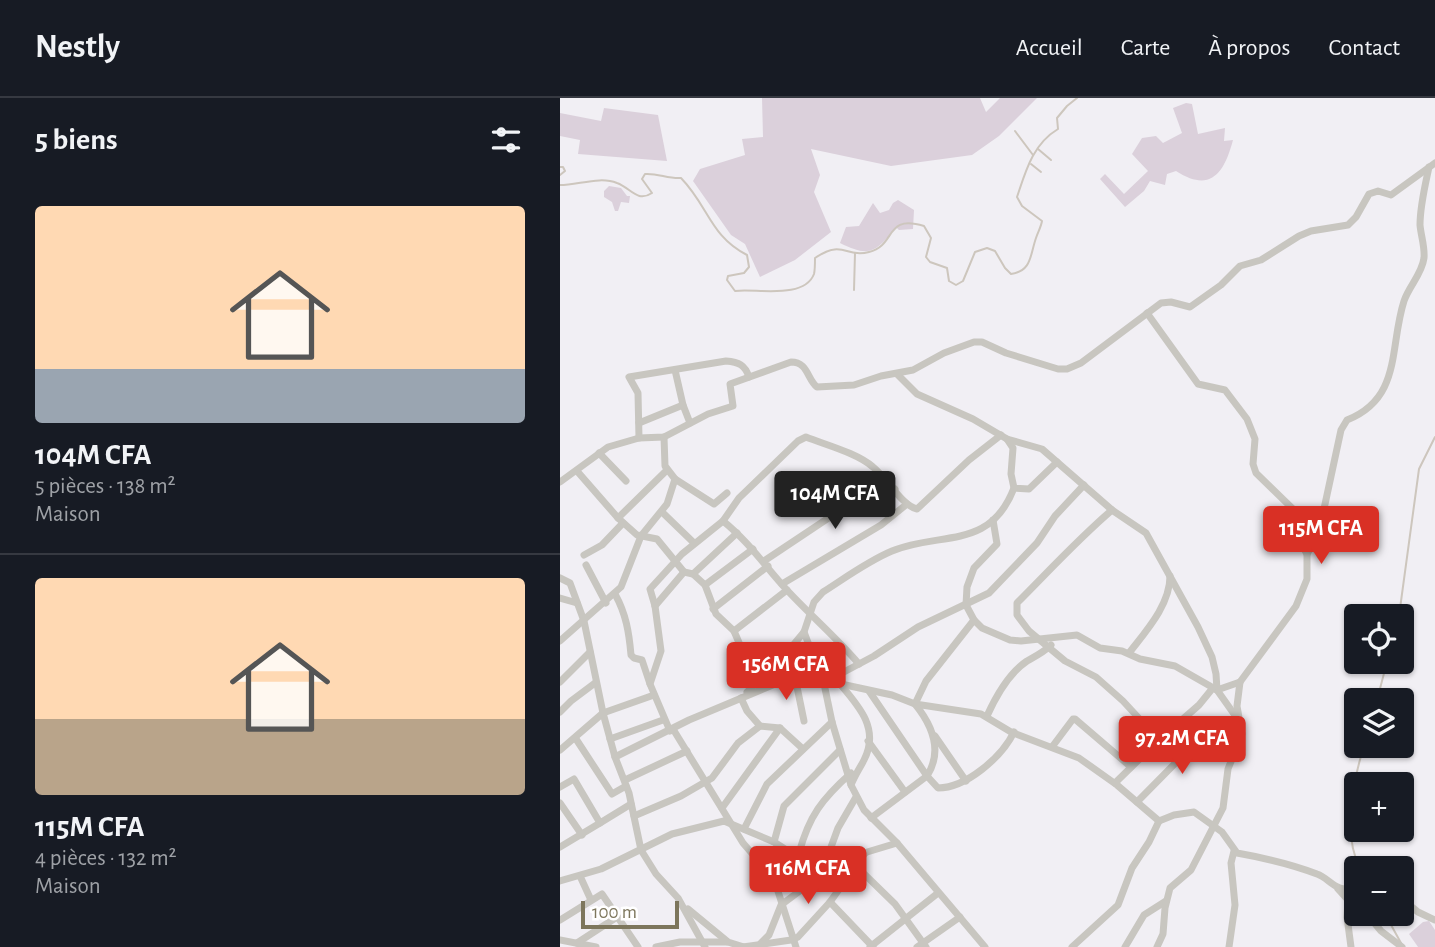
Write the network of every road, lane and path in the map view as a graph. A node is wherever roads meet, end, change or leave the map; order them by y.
1 (1432, 165) edge
2 (1147, 313) junction
3 (675, 370) junction
4 (897, 374) junction
5 (749, 377) junction
6 (683, 405) junction
7 (639, 423) junction
8 (690, 423) junction
9 (664, 437) junction
10 (1004, 437) junction
11 (639, 438) junction
12 (599, 453) junction
13 (1057, 462) junction
14 (667, 470) junction
15 (577, 471) junction
16 (675, 479) junction
17 (626, 481) dead end
18 (560, 482) edge
19 (1084, 485) junction
20 (1014, 488) junction
21 (895, 489) junction
22 (727, 493) dead end
23 (907, 504) junction
24 (1112, 510) junction
25 (662, 512) junction
26 (621, 520) junction
27 (993, 520) junction
28 (723, 521) junction
29 (737, 533) junction
30 (641, 536) junction
31 (694, 543) junction
32 (753, 549) junction
33 (1307, 554) junction
34 (584, 555) dead end
35 (674, 562) junction
36 (766, 564) junction
37 (586, 565) dead end
38 (684, 572) junction
39 (694, 574) junction
40 (1170, 576) junction
41 (560, 578) edge
42 (705, 585) junction
43 (784, 587) junction
44 (615, 594) junction
45 (562, 601) edge
46 (577, 603) junction
47 (606, 603) junction
48 (967, 605) junction
49 (655, 606) junction
50 (713, 609) junction
51 (810, 613) junction
52 (974, 620) junction
53 (584, 621) junction
54 (734, 631) junction
55 (804, 632) junction
56 (1038, 638) junction
57 (1058, 638) junction
58 (560, 641) edge
59 (1050, 647) junction
60 (590, 652) junction
61 (1129, 653) junction
62 (859, 664) junction
63 (795, 677) junction
64 (760, 680) junction
65 (825, 681) junction
66 (560, 682) edge
67 (1240, 682) junction
68 (596, 683) junction
69 (650, 684) junction
70 (840, 684) junction
71 (764, 688) junction
72 (1215, 690) junction
73 (869, 691) junction
74 (654, 695) junction
75 (742, 697) junction
76 (915, 704) junction
77 (560, 712) edge
78 (603, 713) junction
79 (987, 716) junction
80 (663, 720) junction
81 (804, 721) dead end
82 (1240, 722) junction
83 (832, 723) junction
84 (760, 726) junction
85 (780, 728) junction
86 (671, 730) junction
87 (1207, 731) dead end
88 (1014, 732) junction
89 (935, 736) junction
90 (576, 739) junction
91 (610, 739) junction
92 (1159, 740) junction
93 (868, 741) junction
94 (1052, 747) junction
95 (803, 749) junction
96 (560, 750) edge
97 (840, 750) junction
98 (687, 751) junction
99 (615, 757) junction
100 (860, 765) junction
101 (1130, 767) junction
102 (848, 776) junction
103 (927, 776) junction
104 (966, 781) junction
105 (707, 782) junction
106 (626, 783) junction
107 (1115, 783) junction
108 (851, 785) junction
109 (560, 786) edge
110 (905, 792) junction
111 (856, 797) junction
112 (1137, 802) junction
113 (560, 803) edge
114 (631, 804) junction
115 (722, 807) junction
116 (563, 813) edge
117 (634, 816) junction
118 (871, 818) junction
119 (729, 821) junction
120 (1159, 821) junction
121 (600, 823) junction
122 (1214, 824) junction
123 (744, 829) junction
124 (582, 835) junction
125 (774, 842) junction
126 (897, 843) junction
127 (560, 847) edge
128 (641, 850) junction
129 (1234, 851) junction
130 (866, 852) junction
131 (799, 853) junction
132 (830, 858) junction
133 (856, 866) junction
134 (580, 876) junction
135 (850, 876) junction
136 (560, 881) edge
137 (1332, 885) junction
138 (1344, 890) edge
139 (938, 893) junction
140 (1344, 895) edge
141 (678, 898) junction
142 (591, 900) junction
143 (1166, 901) junction
144 (830, 902) junction
145 (781, 905) junction
146 (1414, 909) edge
147 (617, 916) junction
148 (960, 917) junction
149 (905, 918) junction
150 (560, 920) edge
151 (1435, 920) edge
152 (1349, 926) edge
153 (1377, 926) edge
154 (728, 942) junction
155 (577, 943) junction
156 (761, 943) junction
157 (796, 943) edge
158 (560, 944) edge
159 (704, 945) edge
160 (592, 946) edge
161 (922, 946) edge
162 (983, 946) edge
163 (638, 947) edge
164 (656, 947) edge
165 (744, 947) edge
166 (872, 947) edge
167 (1072, 947) edge
168 (1125, 947) edge
169 (1157, 947) edge
170 (1229, 947) edge
171 (1351, 947) edge
172 (1402, 947) edge

1 - 2 street
1 - 33 street
2 - 4 street
2 - 33 street
3 - 5 street
3 - 6 street
3 - 7 street
4 - 5 street
4 - 10 street
5 - 8 street
6 - 7 street
6 - 8 street
7 - 11 street
8 - 9 street
9 - 11 street
9 - 14 street
10 - 13 street
10 - 20 street
10 - 23 street
11 - 12 street
12 - 15 street
12 - 17 street
13 - 19 street
13 - 20 street
14 - 16 street
14 - 26 street
15 - 18 street
15 - 26 street
16 - 22 street
16 - 25 street
19 - 24 street
19 - 48 street
20 - 27 street
21 - 23 street
21 - 28 street
21 - 36 street
23 - 43 street
24 - 40 street
24 - 56 street
25 - 30 street
25 - 31 street
26 - 30 street
26 - 34 street
27 - 48 street
27 - 51 street
28 - 29 street
28 - 31 street
29 - 32 street
29 - 39 street
30 - 35 street
30 - 44 street
31 - 35 street
32 - 36 street
32 - 42 street
33 - 67 street
35 - 38 street
35 - 49 street
36 - 43 street
36 - 50 street
37 - 47 street
38 - 39 street
38 - 49 street
39 - 42 street
40 - 61 street
40 - 72 street
41 - 46 street
42 - 50 street
43 - 51 street
43 - 54 street
44 - 47 street
44 - 69 street
45 - 46 street
46 - 53 street
47 - 53 street
48 - 52 street
48 - 62 street
49 - 69 street
50 - 54 street
51 - 55 street
51 - 62 street
52 - 56 street
52 - 76 street
53 - 58 street
53 - 60 street
54 - 64 street
55 - 64 street
55 - 65 street
56 - 57 street
56 - 59 street
57 - 59 street
57 - 61 street
59 - 79 street
59 - 92 street
60 - 66 street
60 - 68 street
61 - 72 street
62 - 65 street
63 - 65 street
63 - 71 street
63 - 81 street
64 - 71 street
64 - 75 street
65 - 70 street
65 - 83 street
67 - 72 street
67 - 82 street
68 - 77 street
68 - 78 street
69 - 74 street
70 - 73 street
70 - 93 street
71 - 75 street
72 - 82 street
72 - 92 street
73 - 76 street
73 - 103 street
74 - 78 street
74 - 80 street
75 - 84 street
75 - 86 street
76 - 79 street
76 - 89 street
78 - 90 street
78 - 91 street
79 - 88 street
80 - 86 street
80 - 91 street
82 - 122 street
83 - 95 street
83 - 97 street
84 - 85 street
84 - 105 street
85 - 95 street
85 - 115 street
86 - 98 street
86 - 99 street
87 - 112 street
88 - 94 street
88 - 104 street
89 - 103 street
89 - 104 street
90 - 96 street
90 - 106 street
91 - 99 street
92 - 101 street
93 - 100 street
93 - 110 street
94 - 101 street
94 - 107 street
95 - 123 street
97 - 102 street
97 - 125 street
98 - 105 street
98 - 106 street
99 - 106 street
100 - 102 street
100 - 108 street
101 - 107 street
102 - 108 street
102 - 131 street
103 - 104 street
103 - 110 street
105 - 115 street
105 - 117 street
106 - 114 street
107 - 112 street
108 - 111 street
109 - 121 street
110 - 118 street
111 - 118 street
111 - 132 street
112 - 120 street
113 - 116 street
114 - 117 street
114 - 121 street
115 - 119 street
116 - 124 street
117 - 128 street
118 - 126 street
119 - 123 street
119 - 128 street
119 - 145 street
120 - 122 street
120 - 167 street
121 - 124 street
122 - 129 street
122 - 143 street
123 - 125 street
124 - 127 street
125 - 131 street
126 - 130 street
126 - 139 street
128 - 134 street
128 - 141 street
129 - 137 street
129 - 170 street
130 - 132 street
130 - 133 street
131 - 132 street
132 - 135 street
132 - 145 street
133 - 135 street
133 - 149 street
134 - 136 street
134 - 142 street
135 - 144 street
137 - 138 street
137 - 140 street
139 - 148 street
139 - 149 street
141 - 154 street
141 - 159 street
142 - 147 street
142 - 150 street
143 - 168 street
143 - 169 street
144 - 157 street
144 - 166 street
145 - 156 street
145 - 157 street
146 - 151 street
147 - 155 street
147 - 163 street
148 - 161 street
148 - 162 street
149 - 161 street
149 - 166 street
152 - 171 street
153 - 172 street
154 - 159 street
154 - 165 street
155 - 158 street
155 - 160 street
156 - 157 street
156 - 165 street
159 - 164 street

